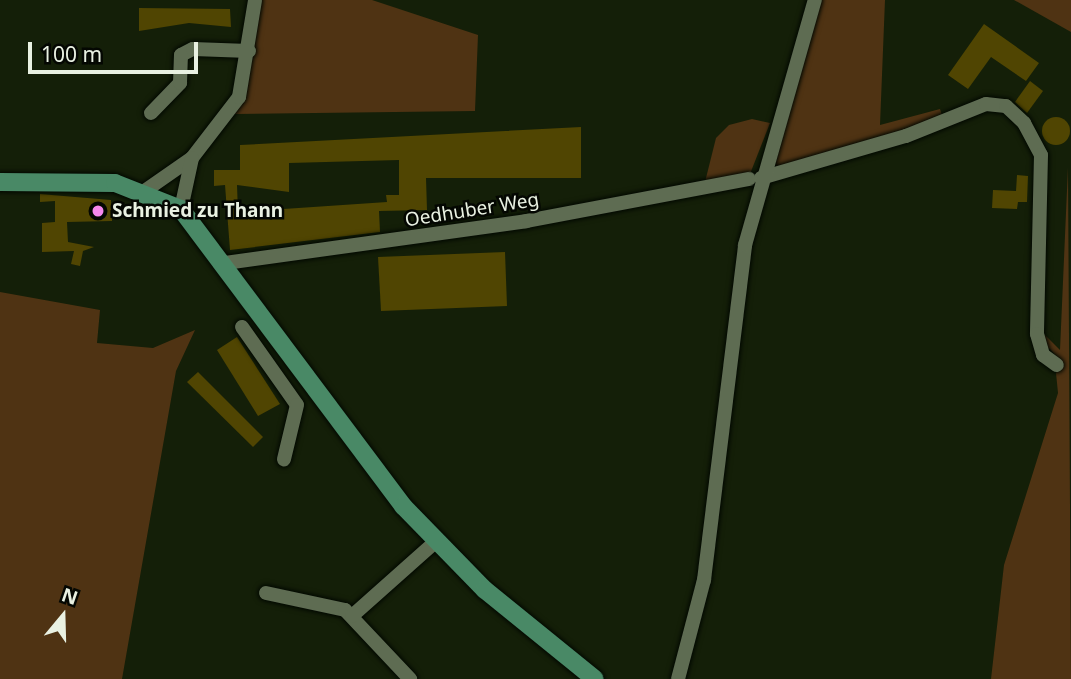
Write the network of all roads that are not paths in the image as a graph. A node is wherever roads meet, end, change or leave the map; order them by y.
1 (255, 0) edge
2 (815, 0) edge
3 (249, 51) junction
4 (151, 113) dead end
5 (192, 159) junction
6 (755, 179) junction
7 (0, 182) edge
8 (146, 190) junction
9 (181, 209) junction
10 (225, 262) junction
11 (242, 327) dead end
12 (286, 349) junction
13 (269, 361) junction
14 (1057, 365) dead end
15 (284, 459) dead end
16 (435, 542) junction
17 (266, 593) dead end
18 (352, 616) junction
19 (688, 658) junction
20 (410, 679) edge
21 (595, 679) edge
22 (678, 679) edge
23 (688, 679) edge

1 - 3 street
2 - 6 street
3 - 4 street
3 - 5 street
5 - 8 street
5 - 9 street
6 - 10 street, Oedhuber Weg
6 - 14 street, Oedhuber Weg
6 - 19 street
7 - 8 main road
8 - 9 main road
9 - 10 main road
10 - 12 main road
11 - 13 street
12 - 13 street
12 - 16 main road
13 - 15 street
16 - 18 street
16 - 21 main road
17 - 18 street
18 - 20 street
19 - 22 street
19 - 23 street

